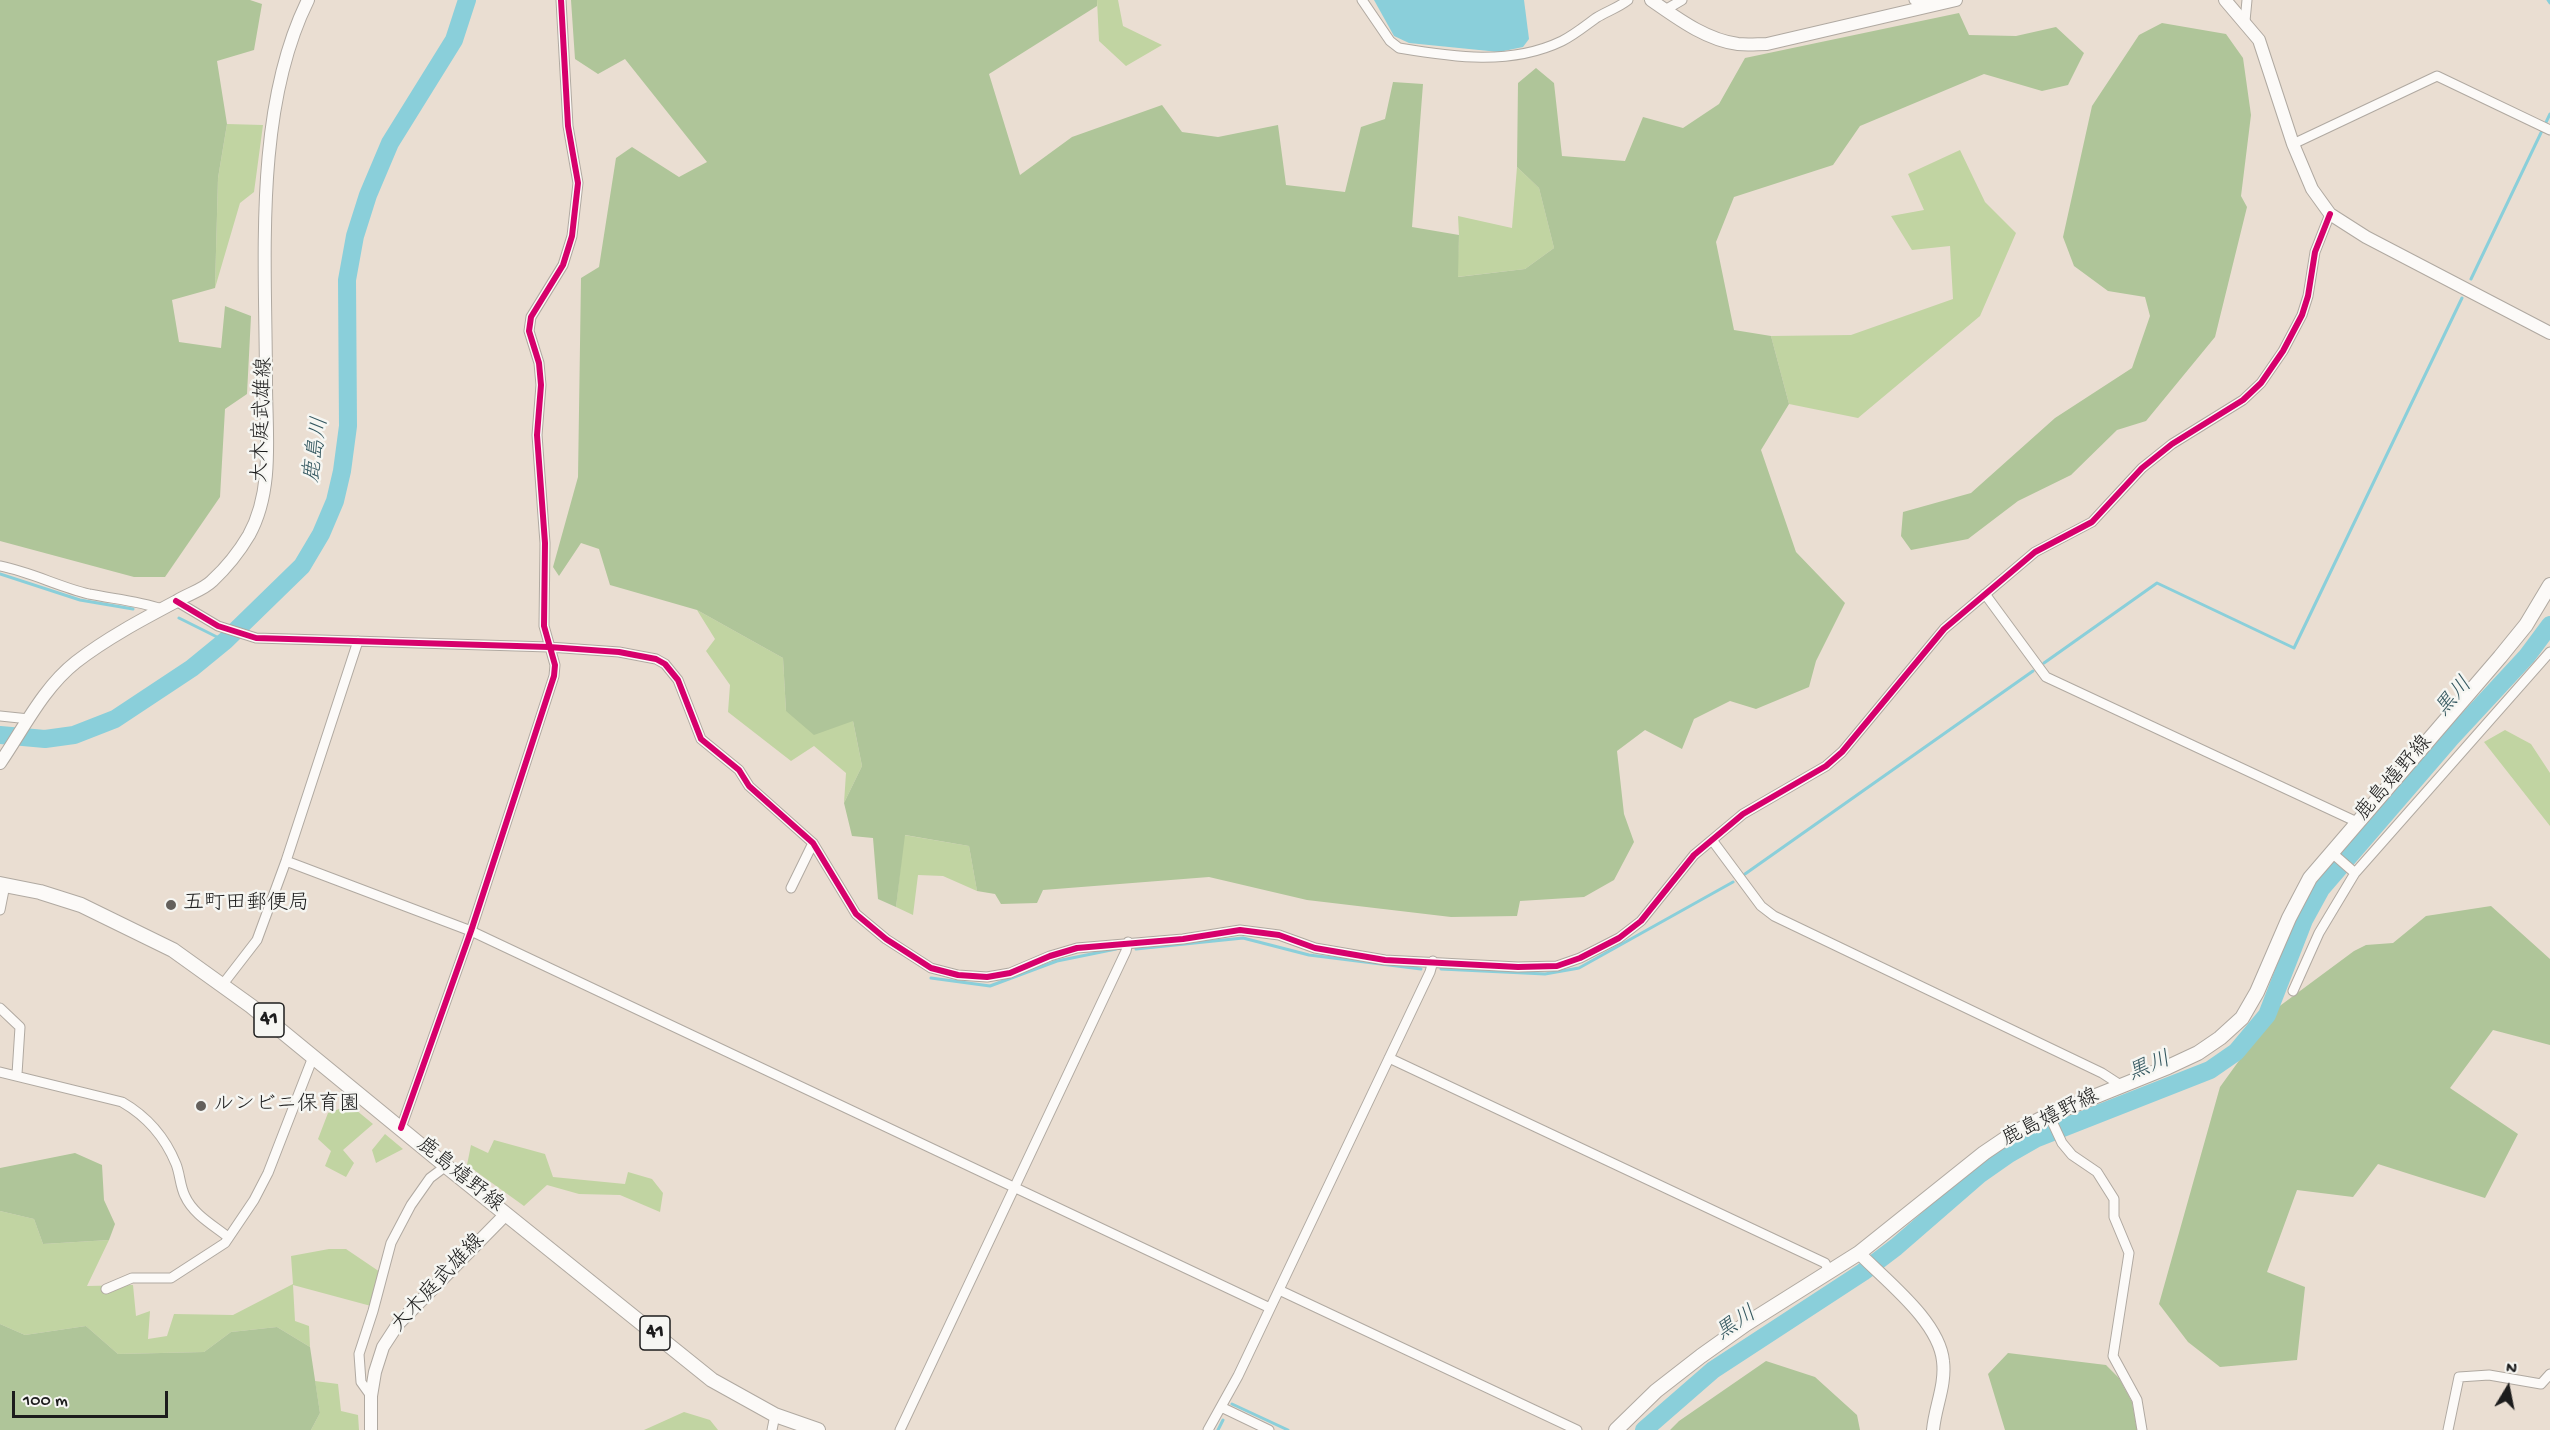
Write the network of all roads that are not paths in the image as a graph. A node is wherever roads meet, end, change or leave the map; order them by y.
1 (308, 0) edge
2 (561, 0) edge
3 (1362, 0) edge
4 (1628, 0) edge
5 (1651, 0) edge
6 (1683, 0) edge
7 (1914, 0) edge
8 (1956, 0) edge
9 (2225, 0) edge
10 (2247, 0) edge
11 (1932, 6) junction
12 (1665, 10) junction
13 (2245, 21) junction
14 (2549, 130) edge
15 (2293, 144) junction
16 (2330, 214) junction
17 (2550, 333) edge
18 (0, 566) edge
19 (2549, 590) edge
20 (1985, 594) junction
21 (176, 601) junction
22 (162, 609) junction
23 (358, 640) junction
24 (549, 647) junction
25 (2550, 652) edge
26 (0, 716) edge
27 (29, 719) junction
28 (3, 758) edge
29 (2357, 822) junction
30 (1712, 840) junction
31 (813, 843) junction
32 (2334, 855) junction
33 (286, 861) junction
34 (2353, 871) junction
35 (2, 884) edge
36 (791, 888) dead end
37 (0, 910) edge
38 (471, 931) junction
39 (1128, 942) junction
40 (1433, 961) junction
41 (223, 984) junction
42 (2293, 991) dead end
43 (0, 1008) edge
44 (313, 1057) junction
45 (1389, 1058) junction
46 (0, 1072) edge
47 (17, 1074) junction
48 (2122, 1086) junction
49 (2049, 1115) junction
50 (401, 1128) junction
51 (446, 1166) junction
52 (1014, 1189) junction
53 (506, 1214) junction
54 (228, 1237) junction
55 (1859, 1253) junction
56 (1829, 1271) junction
57 (106, 1289) dead end
58 (1279, 1290) junction
59 (1270, 1308) junction
60 (2550, 1374) edge
61 (371, 1396) junction
62 (1221, 1407) junction
63 (775, 1415) junction
64 (371, 1430) edge
65 (772, 1430) edge
66 (818, 1430) edge
67 (900, 1430) edge
68 (1208, 1430) edge
69 (1269, 1430) edge
70 (1577, 1430) edge
71 (1616, 1430) edge
72 (1933, 1430) edge
73 (2142, 1430) edge
74 (2448, 1430) edge

1 - 21 main road, 大木庭武雄線
2 - 24 street
3 - 4 street
5 - 12 main road
6 - 12 street
7 - 11 street
8 - 11 main road
9 - 13 main road
10 - 13 street
11 - 12 main road
13 - 15 main road
14 - 15 street
15 - 16 main road
16 - 17 main road
16 - 20 street
18 - 22 street
19 - 29 main road, 鹿島嬉野線
20 - 29 street
20 - 30 street
21 - 22 main road, 大木庭武雄線
21 - 23 street
22 - 27 main road, 大木庭武雄線
23 - 24 street
23 - 33 street
24 - 31 street
24 - 38 street
25 - 34 street
26 - 27 street
27 - 28 main road, 大木庭武雄線
29 - 32 main road, 鹿島嬉野線
30 - 40 street
30 - 48 street
31 - 36 street
31 - 39 street
32 - 34 street
32 - 48 main road, 鹿島嬉野線
33 - 38 street
33 - 41 street
34 - 42 street
35 - 37 street
35 - 41 main road, 鹿島嬉野線 / 41
38 - 50 street
38 - 52 street
39 - 40 street
39 - 52 street
40 - 45 street
41 - 44 main road, 鹿島嬉野線 / 41
43 - 47 street
44 - 50 main road, 鹿島嬉野線 / 41
44 - 54 street
45 - 56 street
45 - 58 street
46 - 47 street
47 - 54 street
48 - 49 main road, 鹿島嬉野線
49 - 55 main road, 鹿島嬉野線
49 - 73 street
50 - 51 main road, 鹿島嬉野線 / 41
51 - 53 main road, 鹿島嬉野線 / 41
51 - 61 street
52 - 59 street
52 - 67 street
53 - 61 main road, 大木庭武雄線
53 - 63 main road, 鹿島嬉野線 / 41
54 - 57 street
55 - 56 main road, 鹿島嬉野線
55 - 72 main road
56 - 71 main road, 鹿島嬉野線
58 - 59 street
58 - 70 street
59 - 62 street
60 - 74 street
61 - 64 main road, 大木庭武雄線
62 - 68 street
62 - 69 street
63 - 65 street
63 - 66 main road, 鹿島嬉野線 / 41

